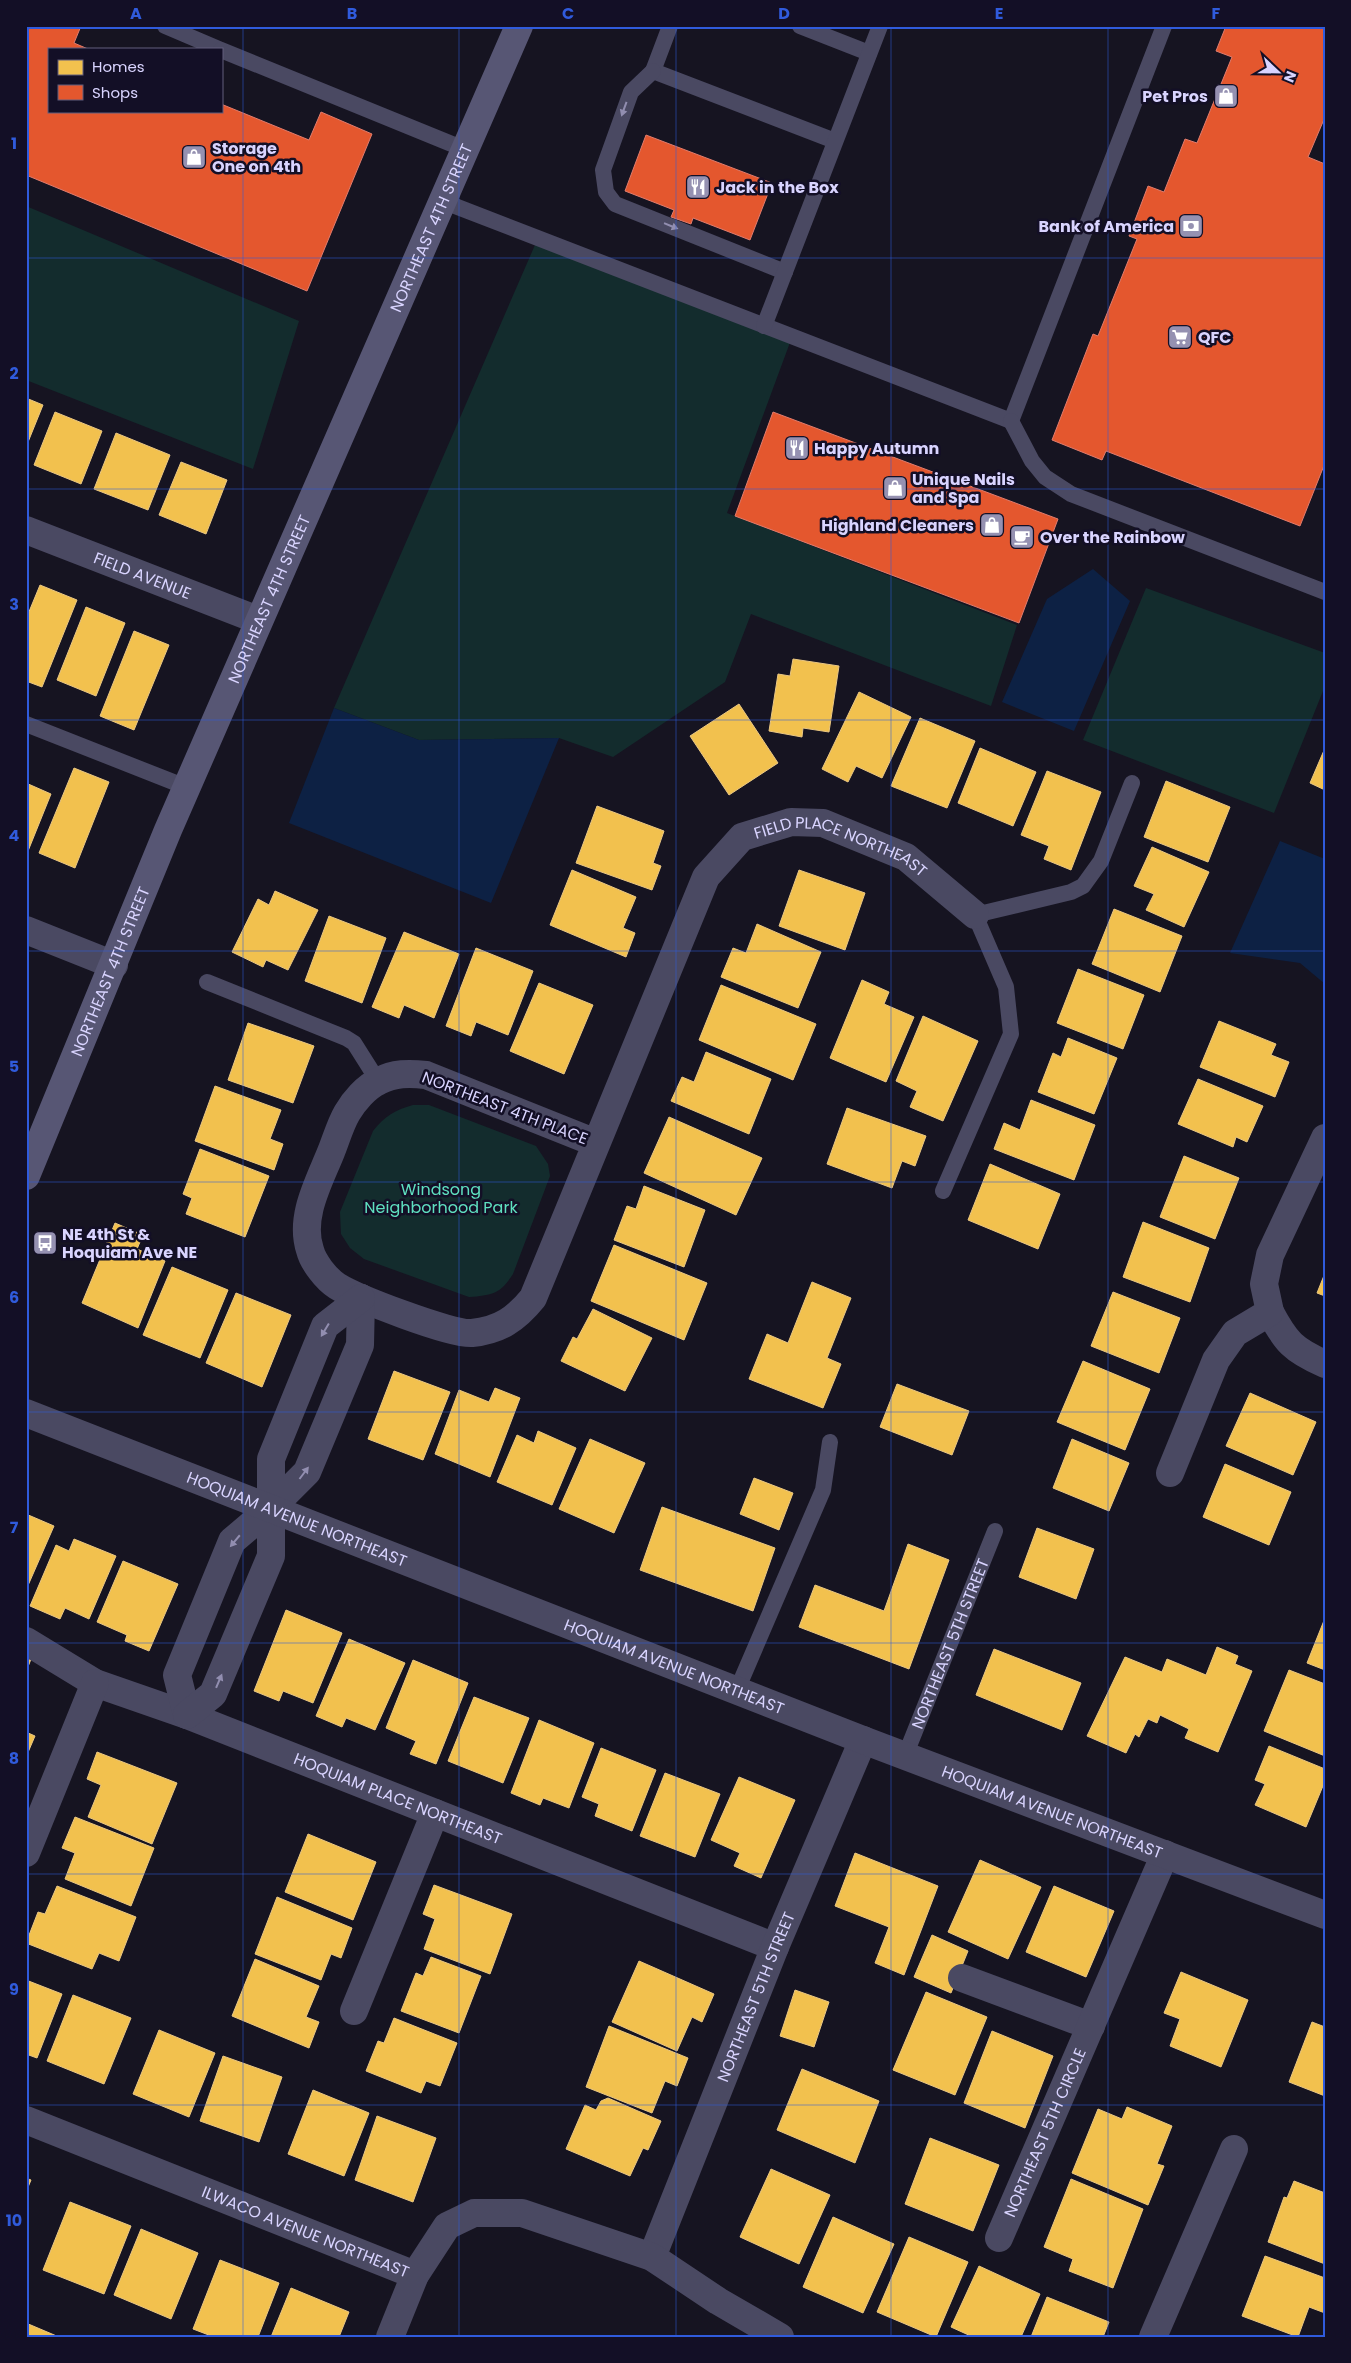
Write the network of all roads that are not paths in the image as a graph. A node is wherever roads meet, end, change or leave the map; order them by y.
1 (165, 26) edge
2 (519, 26) edge
3 (670, 26) edge
4 (800, 26) edge
5 (880, 26) edge
6 (1164, 26) edge
7 (218, 48) edge
8 (222, 50) edge
9 (869, 53) junction
10 (653, 71) junction
11 (835, 141) junction
12 (464, 149) junction
13 (442, 201) junction
14 (785, 272) junction
15 (764, 326) junction
16 (1011, 421) junction
17 (26, 530) edge
18 (1325, 592) edge
19 (258, 620) junction
20 (26, 724) edge
21 (1132, 784) dead end
22 (186, 787) junction
23 (706, 877) joint
24 (975, 915) junction
25 (26, 930) edge
26 (114, 965) junction
27 (207, 982) dead end
28 (378, 1081) junction
29 (1325, 1138) edge
30 (596, 1143) junction
31 (26, 1176) edge
32 (944, 1192) dead end
33 (361, 1298) junction
34 (1270, 1312) junction
35 (1325, 1364) edge
36 (26, 1414) edge
37 (830, 1442) dead end
38 (1170, 1473) dead end
39 (271, 1508) junction
40 (994, 1531) dead end
41 (26, 1641) edge
42 (95, 1683) junction
43 (737, 1690) junction
44 (187, 1716) junction
45 (863, 1740) junction
46 (905, 1756) junction
47 (434, 1813) junction
48 (26, 1852) edge
49 (1165, 1854) junction
50 (1325, 1915) edge
51 (774, 1947) junction
52 (962, 1978) dead end
53 (354, 2011) dead end
54 (1091, 2026) junction
55 (26, 2120) edge
56 (1234, 2149) dead end
57 (999, 2238) dead end
58 (652, 2257) junction
59 (415, 2274) junction
60 (390, 2337) edge
61 (780, 2337) edge
62 (1154, 2337) edge

1 - 7 lane
2 - 12 main road, NORTHEAST 4TH STREET
3 - 10 lane
4 - 9 lane
5 - 9 lane
6 - 16 lane
8 - 12 lane
9 - 11 lane
10 - 11 lane
10 -> 14 lane
11 - 14 lane
12 - 13 main road, NORTHEAST 4TH STREET
13 - 15 lane
13 - 19 main road, NORTHEAST 4TH STREET
14 - 15 lane
15 - 16 lane
16 - 18 lane
17 - 19 street, FIELD AVENUE
19 - 22 main road, NORTHEAST 4TH STREET
20 - 22 lane
21 - 24 lane
22 - 26 main road, NORTHEAST 4TH STREET
23 - 24 street, FIELD PLACE NORTHEAST
23 - 30 street, NORTHEAST 4TH PLACE
24 - 32 lane
25 - 26 street
26 - 31 main road, NORTHEAST 4TH STREET
27 - 28 lane
28 - 30 street, NORTHEAST 4TH PLACE
28 - 33 street, NORTHEAST 4TH PLACE
29 - 34 street
30 - 33 street, NORTHEAST 4TH PLACE
39 -> 33 street
33 -> 39 street
34 - 35 street
34 - 38 street
36 - 39 street, HOQUIAM AVENUE NORTHEAST
37 - 43 lane
39 - 43 street, HOQUIAM AVENUE NORTHEAST
44 -> 39 street
39 -> 44 street
40 - 46 lane, NORTHEAST 5TH STREET
41 - 42 street, HOQUIAM PLACE NORTHEAST
42 - 44 street, HOQUIAM PLACE NORTHEAST
42 - 48 street
43 - 45 street, HOQUIAM AVENUE NORTHEAST
44 - 47 street, HOQUIAM PLACE NORTHEAST
45 - 46 street, HOQUIAM AVENUE NORTHEAST
45 - 51 street, NORTHEAST 5TH STREET
46 - 49 street, HOQUIAM AVENUE NORTHEAST
47 - 51 street, HOQUIAM PLACE NORTHEAST
47 - 53 street
49 - 50 street, HOQUIAM AVENUE NORTHEAST
49 - 54 street, NORTHEAST 5TH CIRCLE
51 - 58 street, NORTHEAST 5TH STREET
52 - 54 street, NORTHEAST 5TH CIRCLE
54 - 57 street, NORTHEAST 5TH CIRCLE
55 - 59 street, ILWACO AVENUE NORTHEAST
56 - 62 street
58 - 59 street, ILWACO AVENUE NORTHEAST
58 - 61 street, ILWACO AVENUE NORTHEAST
59 - 60 street

